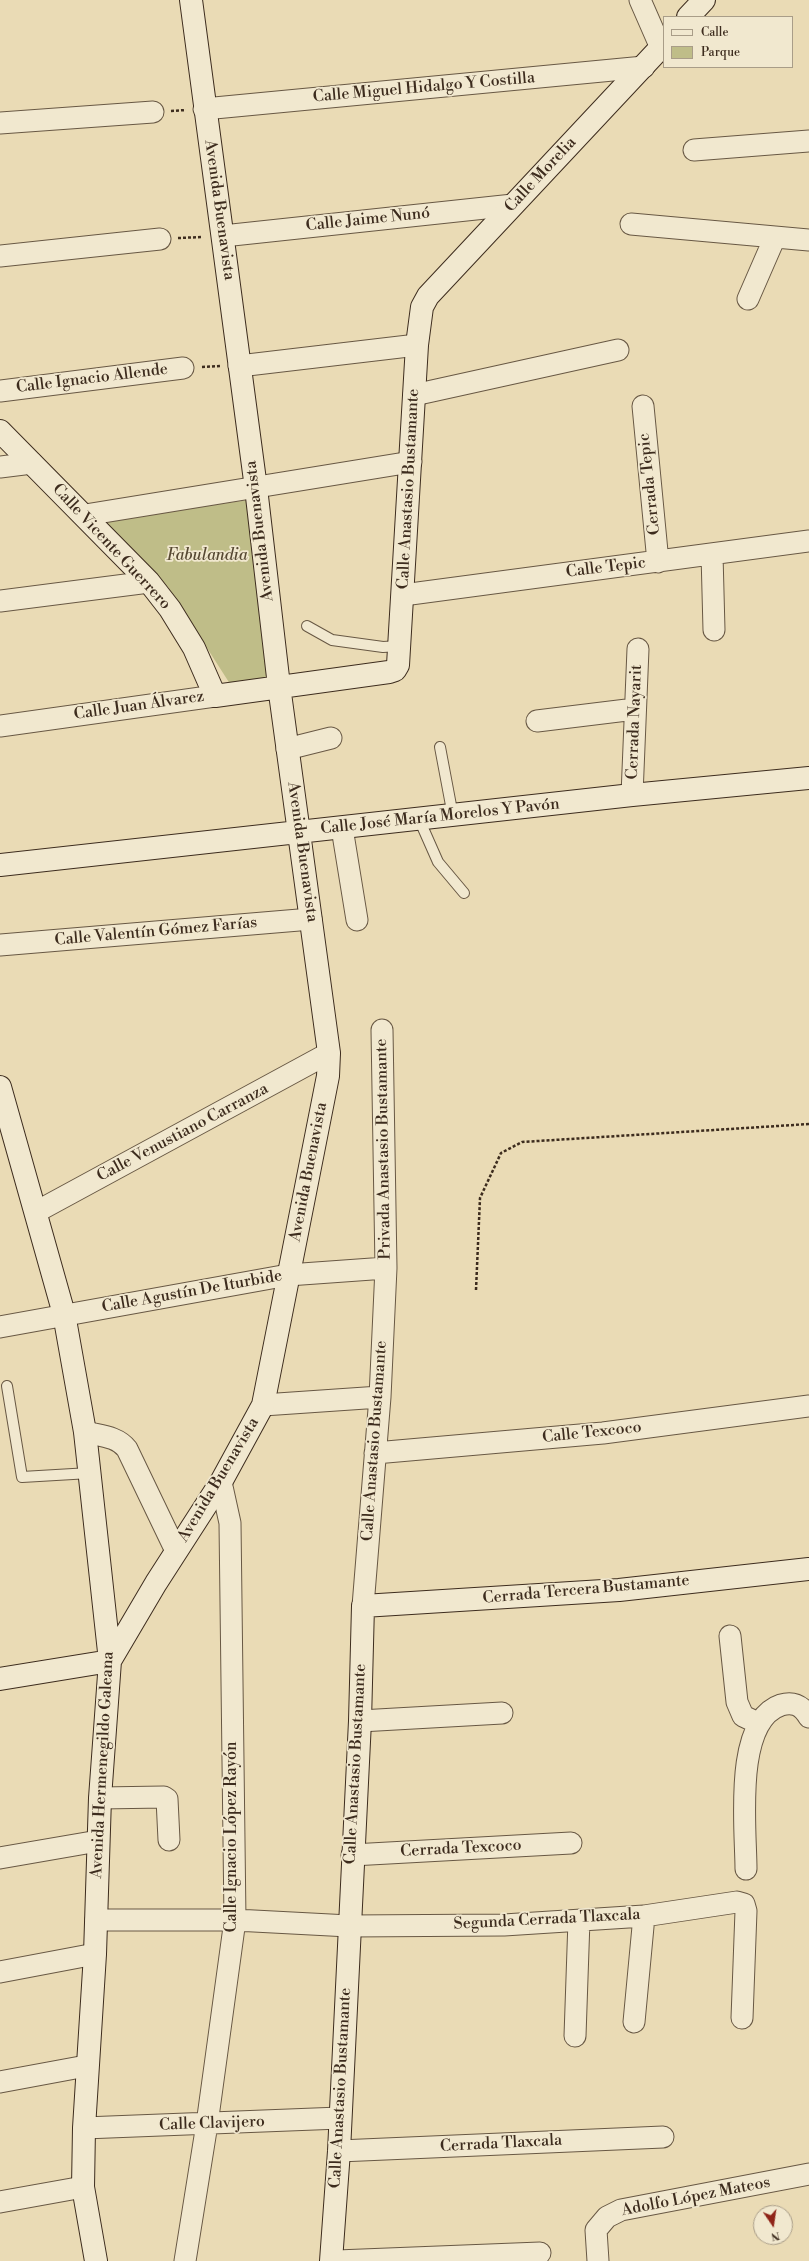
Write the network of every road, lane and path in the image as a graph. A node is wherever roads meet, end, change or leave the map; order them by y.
1 (191, 0) edge
2 (640, 0) edge
3 (704, 0) edge
4 (689, 16) edge
5 (662, 46) edge
6 (644, 67) junction
7 (204, 109) junction
8 (153, 112) joint
9 (0, 123) edge
10 (809, 141) edge
11 (694, 150) dead end
12 (512, 205) junction
13 (631, 224) dead end
14 (223, 236) junction
15 (775, 237) junction
16 (160, 239) joint
17 (809, 240) edge
18 (0, 256) edge
19 (748, 298) dead end
20 (422, 307) joint
21 (417, 345) junction
22 (618, 350) dead end
23 (239, 366) junction
24 (183, 368) joint
25 (0, 391) edge
26 (414, 395) junction
27 (643, 406) dead end
28 (0, 431) edge
29 (411, 462) junction
30 (32, 463) junction
31 (0, 467) edge
32 (256, 488) junction
33 (84, 515) junction
34 (809, 541) edge
35 (712, 554) junction
36 (658, 562) junction
37 (149, 582) junction
38 (402, 595) junction
39 (0, 601) edge
40 (307, 626) dead end
41 (714, 630) dead end
42 (399, 646) junction
43 (638, 649) dead end
44 (279, 686) junction
45 (215, 696) junction
46 (635, 709) junction
47 (537, 720) dead end
48 (0, 726) edge
49 (331, 738) dead end
50 (440, 747) dead end
51 (287, 749) junction
52 (809, 778) edge
53 (632, 795) junction
54 (453, 816) junction
55 (419, 819) junction
56 (342, 828) junction
57 (299, 833) junction
58 (0, 865) edge
59 (464, 893) dead end
60 (311, 919) junction
61 (357, 920) dead end
62 (0, 945) edge
63 (382, 1030) dead end
64 (329, 1054) junction
65 (0, 1087) edge
66 (809, 1124) edge
67 (36, 1212) junction
68 (386, 1268) junction
69 (288, 1275) junction
70 (476, 1290) dead end
71 (64, 1314) junction
72 (0, 1328) edge
73 (7, 1386) dead end
74 (380, 1397) junction
75 (263, 1405) junction
76 (809, 1406) edge
77 (85, 1432) junction
78 (375, 1453) junction
79 (90, 1473) junction
80 (221, 1482) junction
81 (176, 1551) junction
82 (809, 1570) edge
83 (363, 1606) junction
84 (730, 1636) dead end
85 (110, 1661) junction
86 (0, 1679) edge
87 (502, 1713) dead end
88 (809, 1716) edge
89 (360, 1722) junction
90 (758, 1723) junction
91 (100, 1798) junction
92 (169, 1840) dead end
93 (98, 1841) junction
94 (571, 1843) dead end
95 (352, 1855) junction
96 (0, 1858) edge
97 (746, 1869) dead end
98 (644, 1916) junction
99 (96, 1920) junction
100 (235, 1920) junction
101 (579, 1920) junction
102 (349, 1926) junction
103 (94, 1954) junction
104 (0, 1972) edge
105 (742, 2018) dead end
106 (634, 2022) dead end
107 (575, 2036) dead end
108 (86, 2066) junction
109 (0, 2082) edge
110 (340, 2118) junction
111 (207, 2124) junction
112 (84, 2128) junction
113 (663, 2137) dead end
114 (339, 2151) junction
115 (809, 2174) edge
116 (84, 2187) junction
117 (0, 2202) edge
118 (540, 2253) dead end
119 (96, 2261) edge
120 (185, 2261) edge
121 (331, 2261) edge
122 (337, 2261) edge
123 (598, 2261) edge

1 - 7 main road, Avenida Buenavista
2 - 5 street
3 - 4 main road
5 - 6 main road, Calle Morelia
6 - 7 street, Calle Miguel Hidalgo Y Costilla
6 - 12 main road, Calle Morelia
7 - 8 path
7 - 14 main road, Avenida Buenavista
8 - 9 street
10 - 11 street
12 - 14 street, Calle Jaime Nunó
12 - 20 main road, Calle Morelia
13 - 15 street
14 - 16 path
14 - 23 main road, Avenida Buenavista
15 - 17 street
15 - 19 street
16 - 18 street
20 - 21 main road, Calle Anastasio Bustamante
21 - 23 street
21 - 26 main road, Calle Anastasio Bustamante
22 - 26 street
23 - 24 path
23 - 32 main road, Avenida Buenavista
24 - 25 street, Calle Ignacio Allende
26 - 29 main road, Calle Anastasio Bustamante
27 - 36 street, Cerrada Tepic
28 - 30 main road, Calle Vicente Guerrero
29 - 32 street
29 - 38 main road, Calle Anastasio Bustamante
30 - 31 street
30 - 33 main road, Calle Vicente Guerrero
32 - 33 street
32 - 44 main road, Avenida Buenavista
33 - 37 main road, Calle Vicente Guerrero
34 - 35 street, Calle Tepic
35 - 36 street, Calle Tepic
35 - 41 street
36 - 38 street, Calle Tepic
37 - 39 street
37 - 45 main road, Calle Vicente Guerrero
38 - 42 main road, Calle Anastasio Bustamante
40 - 42 lane
42 - 44 main road, Calle Anastasio Bustamante
43 - 46 street, Cerrada Nayarit
44 - 45 main road, Calle Juan Álvarez
44 - 51 main road, Avenida Buenavista
45 - 48 street, Calle Juan Álvarez
46 - 47 street
46 - 53 street, Cerrada Nayarit
49 - 51 street
50 - 54 lane
51 - 57 main road, Avenida Buenavista
52 - 53 main road, Calle José María Morelos Y Pavón
53 - 54 main road, Calle José María Morelos Y Pavón
54 - 55 main road, Calle José María Morelos Y Pavón
55 - 56 main road, Calle José María Morelos Y Pavón
55 - 59 lane
56 - 57 main road, Calle José María Morelos Y Pavón
56 - 61 street
57 - 58 main road, Calle José María Morelos Y Pavón
57 - 60 main road, Avenida Buenavista
60 - 62 street, Calle Valentín Gómez Farías
60 - 64 main road, Avenida Buenavista
63 - 68 street, Privada Anastasio Bustamante
64 - 67 street, Calle Venustiano Carranza
64 - 69 main road, Avenida Buenavista
65 - 67 main road, Avenida Hermenegildo Galeana
66 - 70 path
67 - 71 main road, Avenida Hermenegildo Galeana
68 - 69 street, Calle Agustín De Iturbide
68 - 74 street, Calle Anastasio Bustamante
69 - 71 street, Calle Agustín De Iturbide
69 - 75 main road, Avenida Buenavista
71 - 72 street, Calle Agustín De Iturbide
71 - 77 main road, Avenida Hermenegildo Galeana
73 - 79 lane
74 - 75 street
74 - 78 street, Calle Anastasio Bustamante
75 - 80 main road, Avenida Buenavista
76 - 78 street, Calle Texcoco
77 - 79 main road, Avenida Hermenegildo Galeana
77 - 81 street
78 - 83 street, Calle Anastasio Bustamante
79 - 85 main road, Avenida Hermenegildo Galeana
80 - 81 main road, Avenida Buenavista
80 - 100 street, Calle Ignacio López Rayón
81 - 85 main road, Avenida Buenavista
82 - 83 main road, Cerrada Tercera Bustamante
83 - 89 main road, Calle Anastasio Bustamante
84 - 90 street
85 - 86 main road
85 - 91 main road, Avenida Hermenegildo Galeana
87 - 89 street
88 - 90 street
89 - 95 main road, Calle Anastasio Bustamante
90 - 97 street
91 - 92 street
91 - 93 main road, Avenida Hermenegildo Galeana
93 - 96 street
93 - 99 main road, Avenida Hermenegildo Galeana
94 - 95 street, Cerrada Texcoco
95 - 102 main road, Calle Anastasio Bustamante
98 - 101 street, Segunda Cerrada Tlaxcala
98 - 105 street, Segunda Cerrada Tlaxcala
98 - 106 street
99 - 100 street, Segunda Cerrada Tlaxcala
99 - 103 main road, Avenida Hermenegildo Galeana
100 - 102 street, Segunda Cerrada Tlaxcala
100 - 111 street, Calle Ignacio López Rayón
101 - 102 street, Segunda Cerrada Tlaxcala
101 - 107 street
102 - 110 main road, Calle Anastasio Bustamante
103 - 104 street
103 - 108 main road, Avenida Hermenegildo Galeana
108 - 109 street
108 - 112 main road, Avenida Hermenegildo Galeana
110 - 111 street, Calle Clavijero
110 - 114 main road, Calle Anastasio Bustamante
111 - 112 street, Calle Clavijero
111 - 120 street, Calle Ignacio López Rayón
112 - 116 main road, Avenida Hermenegildo Galeana
113 - 114 street, Cerrada Tlaxcala
114 - 121 main road, Calle Anastasio Bustamante
115 - 123 street, Adolfo López Mateos
116 - 117 street
116 - 119 main road, Avenida Hermenegildo Galeana
118 - 122 street

